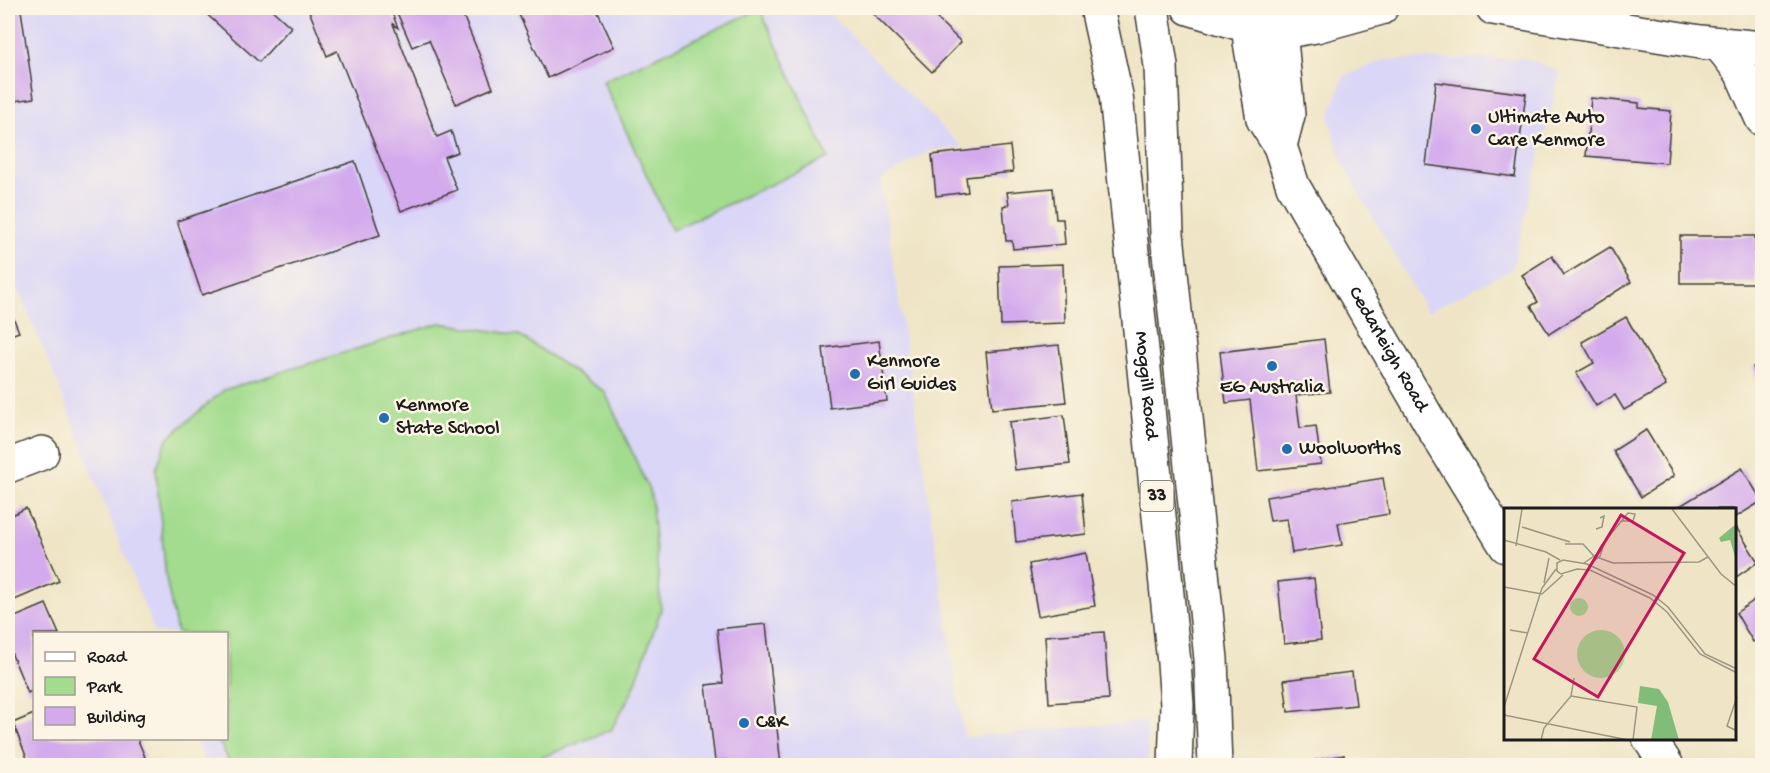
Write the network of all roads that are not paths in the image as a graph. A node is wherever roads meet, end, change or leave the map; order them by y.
1 (1097, 8) edge
2 (1152, 8) edge
3 (1189, 8) edge
4 (1381, 8) edge
5 (1493, 8) edge
6 (1248, 17) edge
7 (1280, 20) edge
8 (1719, 44) junction
9 (1762, 48) edge
10 (1762, 119) edge
11 (1280, 146) junction
12 (42, 453) dead end
13 (8, 466) edge
14 (1504, 543) edge
15 (1650, 740) edge
16 (1175, 765) edge
17 (1215, 765) edge
18 (1667, 765) edge

1 - 16 main road, Moggill Road / 33
2 - 17 main road, Moggill Road / 33
3 - 6 main road
4 - 7 main road
5 - 8 main road
6 - 7 main road
6 - 11 main road, Cedarleigh Road
7 - 11 main road
8 - 9 main road
8 - 10 main road
11 - 14 main road, Cedarleigh Road
12 - 13 main road
15 - 18 main road

